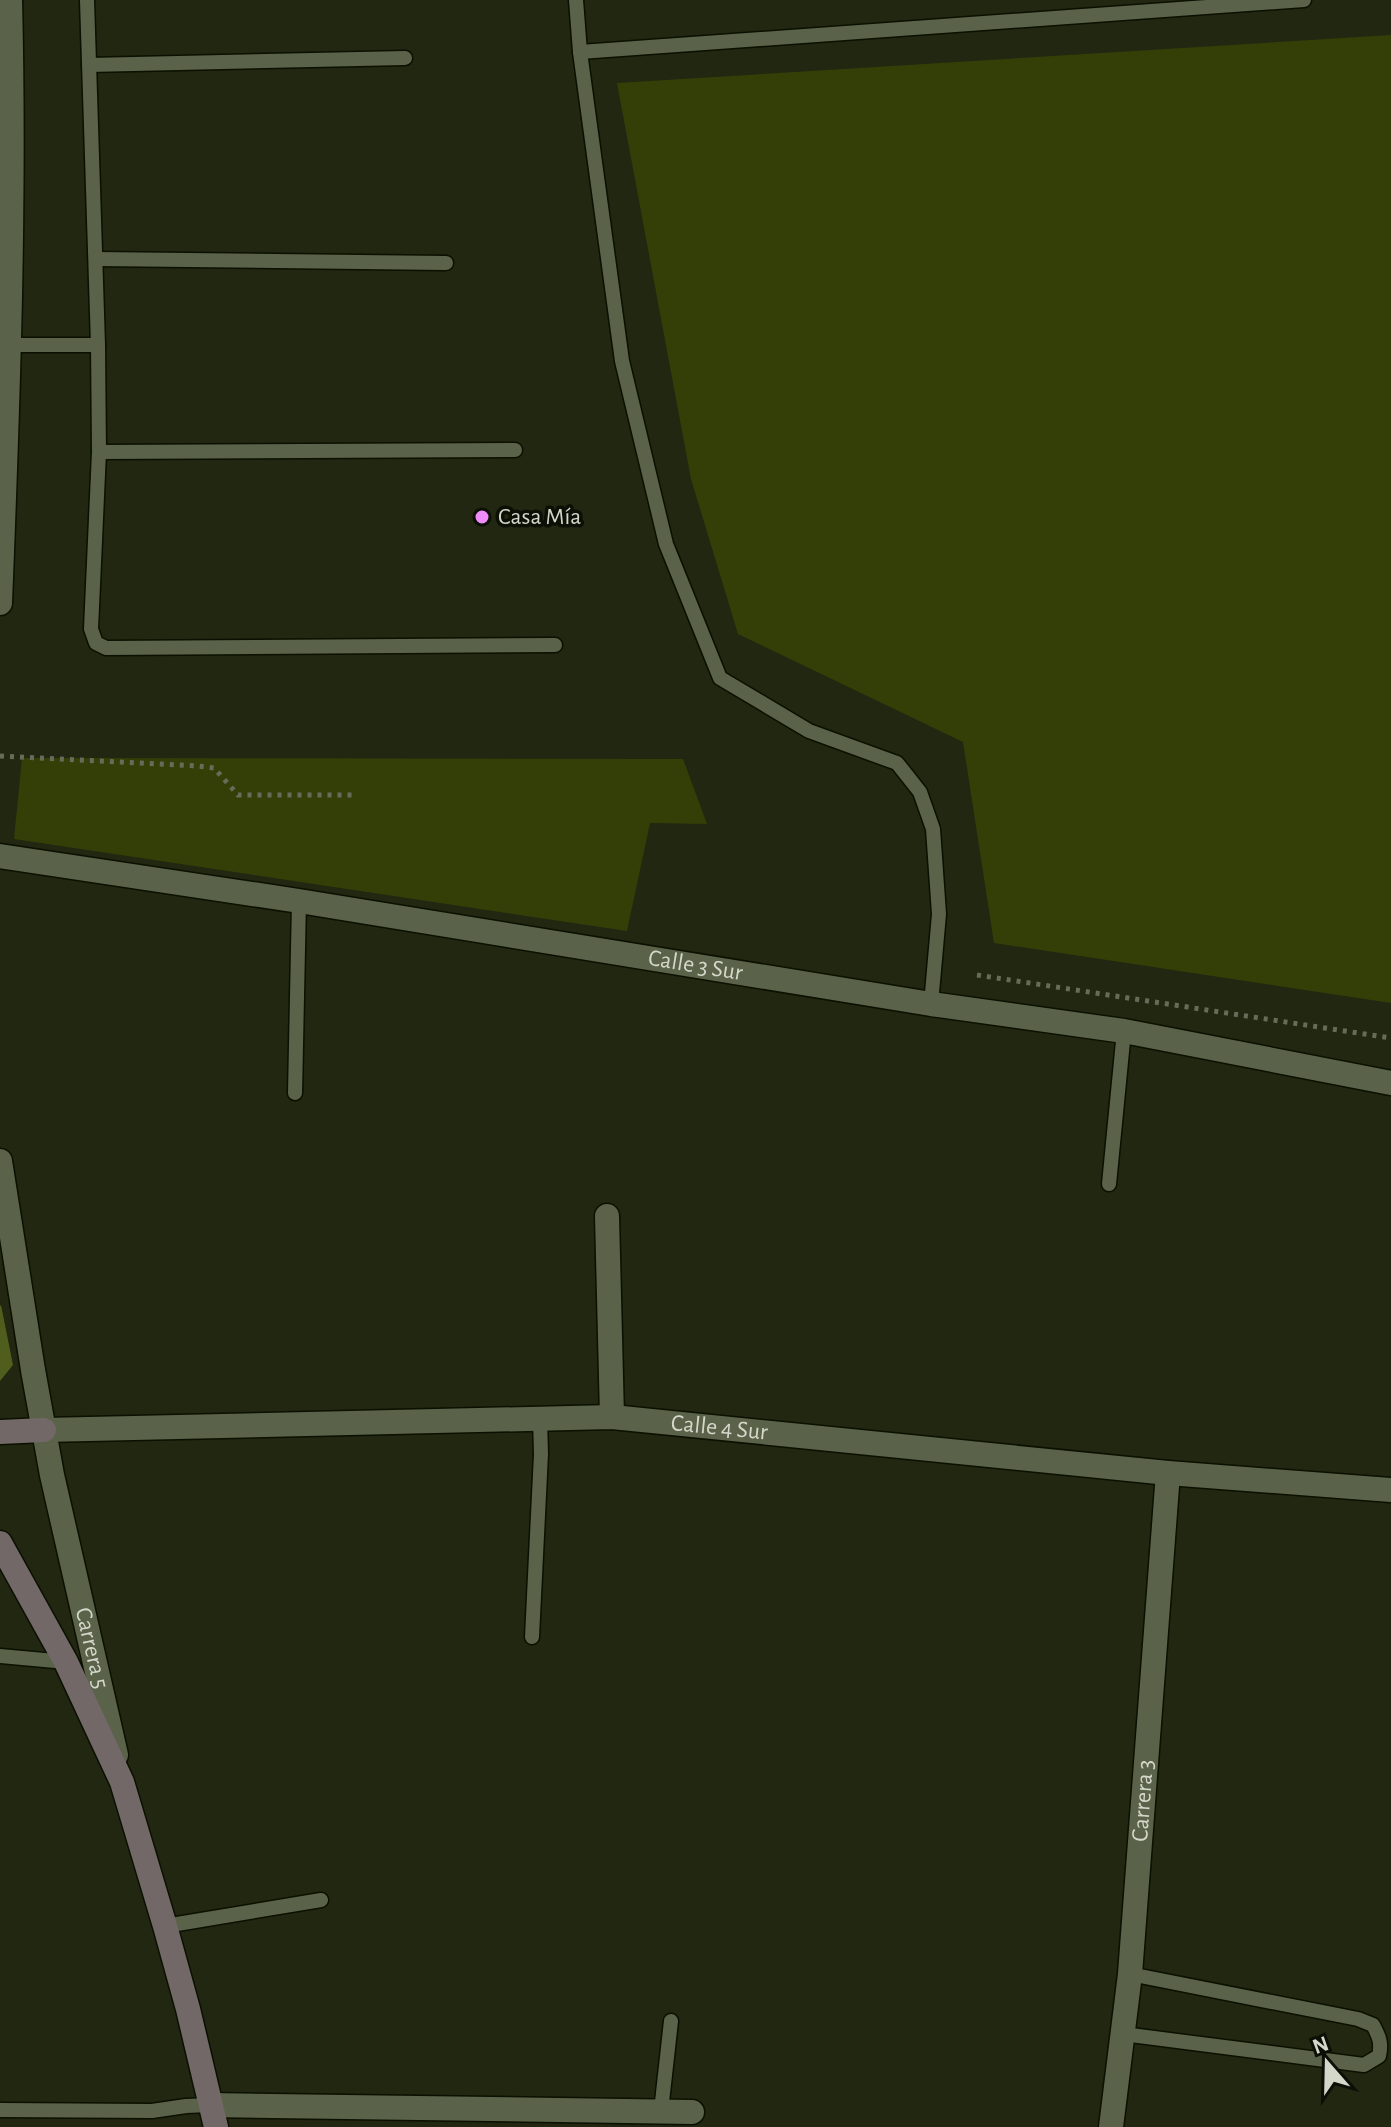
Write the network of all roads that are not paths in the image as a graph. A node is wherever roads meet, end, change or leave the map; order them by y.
1 (10, 0) edge
2 (87, 0) edge
3 (576, 0) edge
4 (1304, 0) edge
5 (580, 52) junction
6 (405, 58) dead end
7 (89, 65) junction
8 (6, 76) edge
9 (6, 198) edge
10 (96, 259) junction
11 (446, 263) dead end
12 (5, 266) edge
13 (9, 345) junction
14 (98, 345) junction
15 (4, 385) edge
16 (515, 450) dead end
17 (99, 452) junction
18 (0, 603) edge
19 (555, 645) dead end
20 (0, 856) edge
21 (299, 901) junction
22 (931, 1004) junction
23 (1124, 1031) junction
24 (1391, 1083) edge
25 (295, 1093) dead end
26 (0, 1161) edge
27 (1109, 1184) dead end
28 (607, 1216) dead end
29 (612, 1417) junction
30 (540, 1418) junction
31 (44, 1430) junction
32 (0, 1432) edge
33 (1168, 1473) junction
34 (1391, 1490) edge
35 (0, 1543) edge
36 (532, 1637) dead end
37 (0, 1656) edge
38 (66, 1662) junction
39 (122, 1782) junction
40 (321, 1900) dead end
41 (165, 1926) junction
42 (1130, 1974) junction
43 (671, 2021) dead end
44 (1123, 2034) junction
45 (0, 2110) edge
46 (661, 2111) junction
47 (692, 2112) dead end
48 (213, 2116) edge
49 (1111, 2127) edge

1 - 8 street
2 - 7 lane
3 - 5 lane
4 - 5 lane
5 - 22 lane
6 - 7 lane
7 - 10 lane
8 - 9 street
9 - 12 street
10 - 11 lane
10 - 14 lane
12 - 13 street
13 - 14 lane
13 - 15 street
14 - 17 lane
15 - 18 street
16 - 17 lane
17 - 19 lane
20 - 21 street, Calle 3 Sur
21 - 22 street, Calle 3 Sur
21 - 25 lane
22 - 23 street, Calle 3 Sur
23 - 24 street, Calle 3 Sur
23 - 27 lane
26 - 31 street, Carrera 5
28 - 29 street
29 - 30 street, Calle 4 Sur
29 - 33 street, Calle 4 Sur
30 - 31 street, Calle 4 Sur
30 - 36 lane
31 - 32 main road
31 - 39 street, Carrera 5
33 - 34 street, Calle 4 Sur
33 - 42 street, Carrera 3
35 - 38 main road
37 - 38 lane
38 - 39 main road
39 - 41 main road, Carrera 5
40 - 41 lane
41 - 48 main road, Carrera 5
42 - 44 street, Carrera 3
42 - 44 lane
43 - 46 lane
44 - 49 street, Carrera 3
45 - 48 lane
46 - 47 street
46 - 48 street

